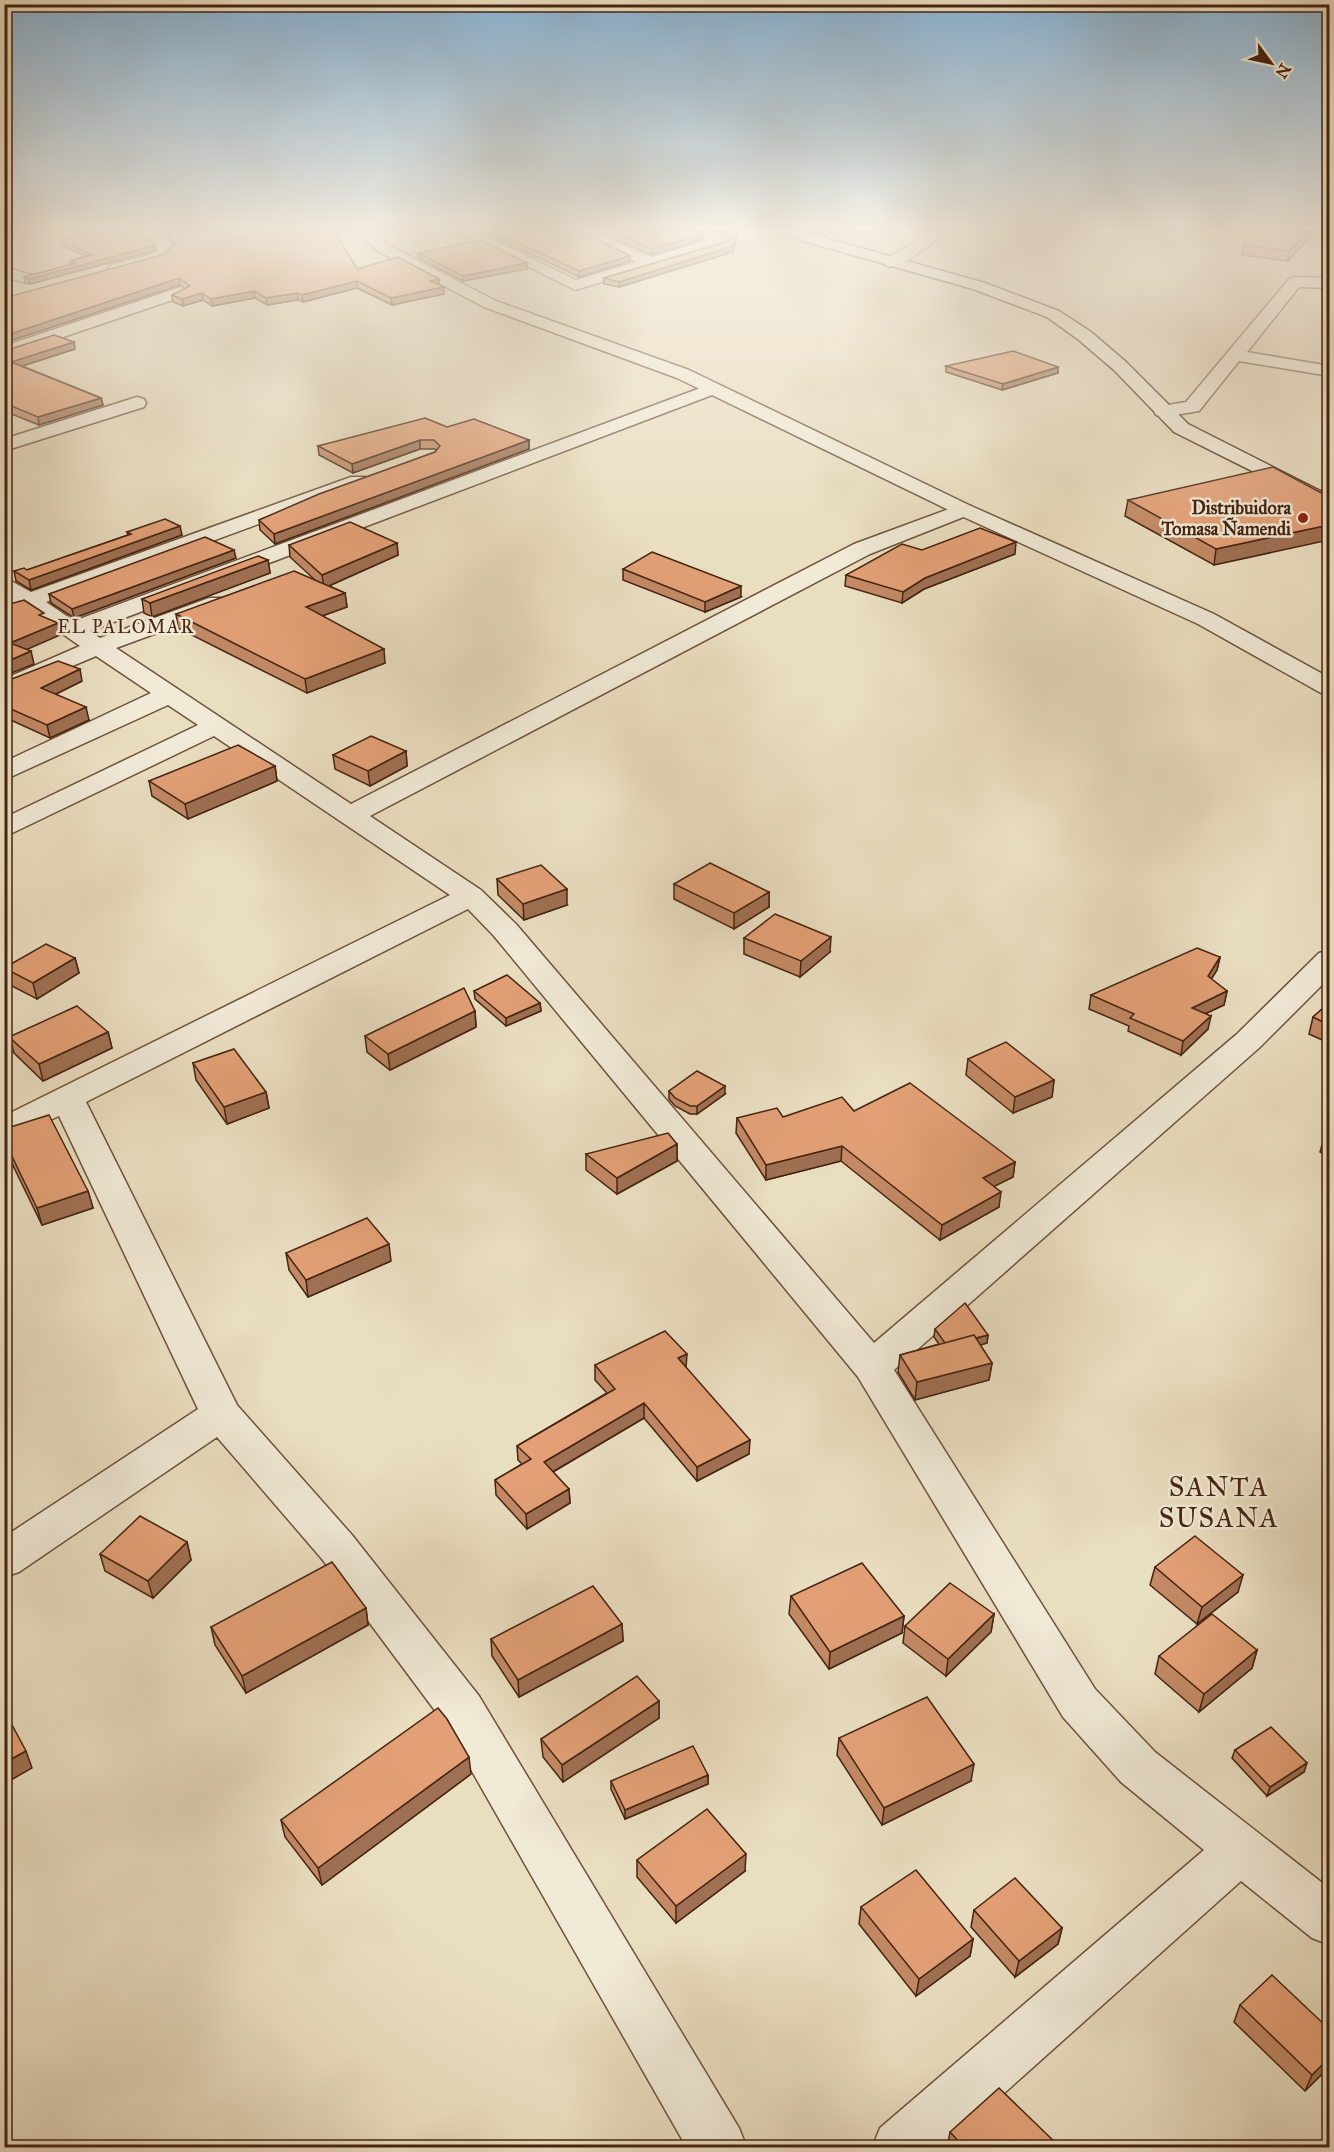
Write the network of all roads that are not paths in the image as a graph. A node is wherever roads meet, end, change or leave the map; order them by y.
1 (68, 330) edge
2 (567, 330) edge
3 (1077, 330) edge
4 (1255, 330) edge
5 (4, 352) edge
6 (1235, 355) junction
7 (1329, 371) edge
8 (714, 388) junction
9 (137, 403) dead end
10 (1163, 411) junction
11 (4, 445) edge
12 (372, 475) edge
13 (1329, 504) edge
14 (964, 510) junction
15 (238, 595) edge
16 (12, 598) edge
17 (84, 638) junction
18 (4, 688) edge
19 (1329, 688) edge
20 (168, 695) junction
21 (214, 726) junction
22 (4, 772) edge
23 (350, 816) junction
24 (4, 829) edge
25 (471, 897) junction
26 (1329, 958) edge
27 (67, 1098) junction
28 (4, 1130) edge
29 (872, 1367) junction
30 (221, 1414) junction
31 (4, 1560) edge
32 (1240, 1850) junction
33 (1329, 1921) edge
34 (719, 2148) edge
35 (900, 2148) edge

1 - 5 street
2 - 8 street
3 - 10 street
4 - 6 street
6 - 7 street
6 - 10 street
8 - 14 street
8 - 17 street
9 - 11 street
10 - 13 street
12 - 16 street
14 - 19 street
14 - 23 street
15 - 17 street
16 - 17 street
17 - 18 street
17 - 20 street
20 - 21 street
20 - 22 street
21 - 23 street
21 - 24 street
23 - 25 street
25 - 27 street
25 - 29 street
26 - 29 street
27 - 28 street
27 - 30 street
29 - 32 street
30 - 31 street
30 - 34 street
32 - 33 street
32 - 35 street

